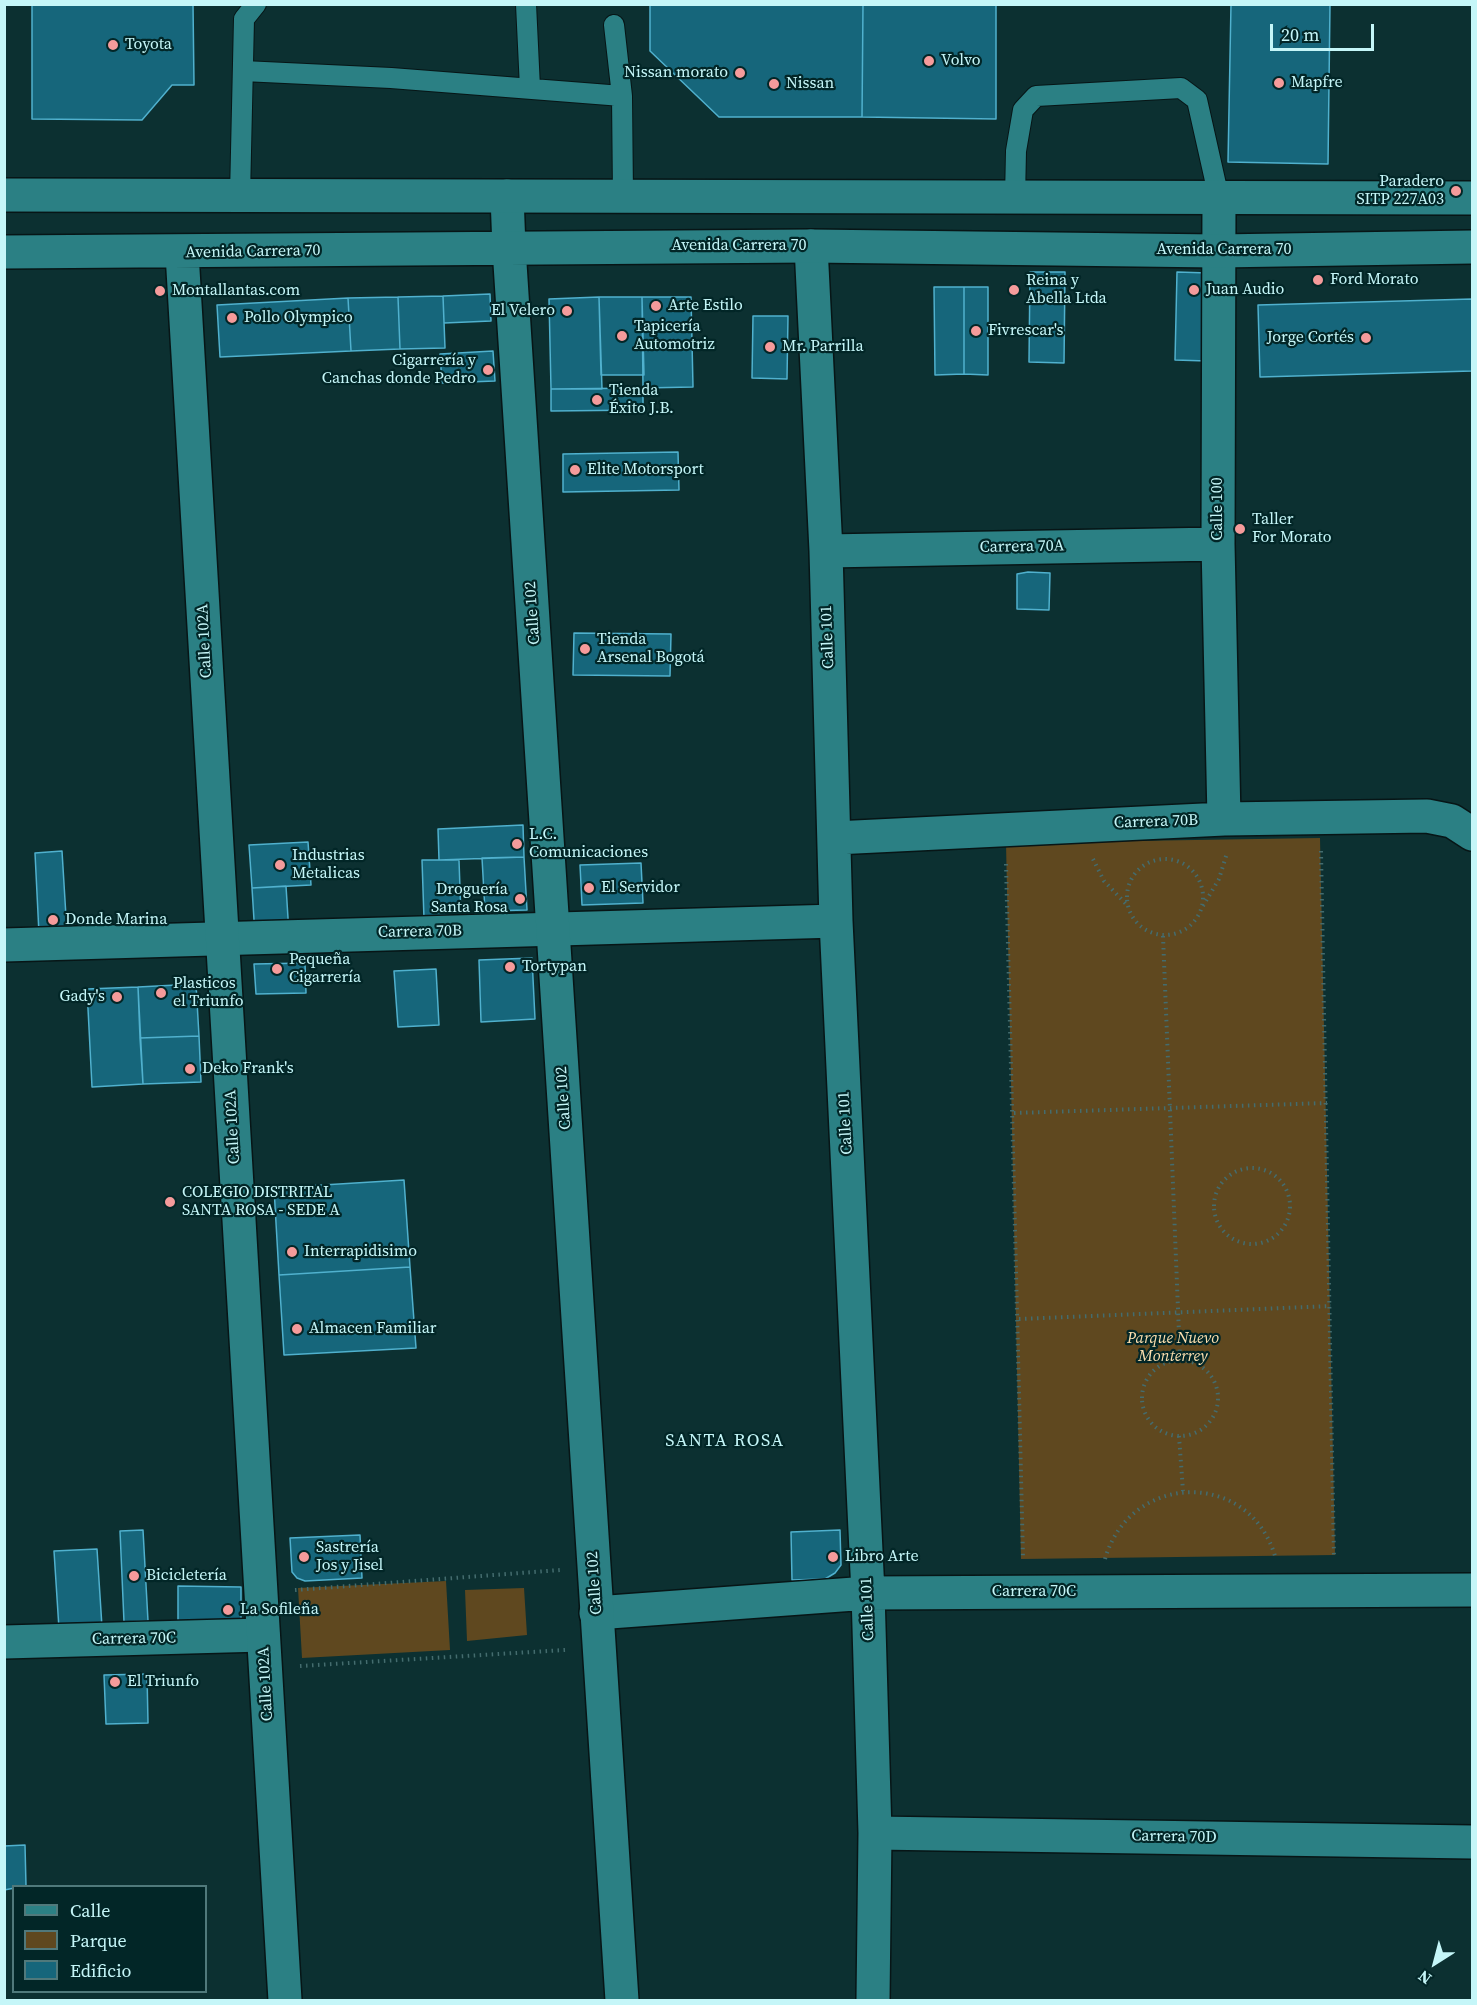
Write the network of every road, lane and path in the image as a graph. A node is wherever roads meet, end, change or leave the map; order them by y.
1 (256, 4) edge
2 (526, 4) edge
3 (614, 25) dead end
4 (243, 71) junction
5 (530, 88) junction
6 (622, 96) junction
7 (4, 195) edge
8 (240, 196) junction
9 (507, 196) junction
10 (623, 196) junction
11 (1014, 198) junction
12 (1219, 198) junction
13 (1473, 198) edge
14 (811, 246) junction
15 (1473, 247) edge
16 (510, 248) junction
17 (1218, 251) junction
18 (4, 252) edge
19 (182, 253) junction
20 (1218, 544) junction
21 (826, 551) junction
22 (1005, 828) junction
23 (1225, 832) junction
24 (1473, 834) edge
25 (835, 838) junction
26 (1321, 844) dead end
27 (1091, 849) dead end
28 (1127, 905) junction
29 (1202, 906) junction
30 (836, 921) junction
31 (553, 929) junction
32 (1163, 936) junction
33 (222, 937) junction
34 (4, 945) edge
35 (1327, 1103) junction
36 (1170, 1109) junction
37 (1014, 1113) junction
38 (1287, 1189) joint
39 (1331, 1306) junction
40 (1178, 1312) junction
41 (1019, 1319) junction
42 (1180, 1359) junction
43 (1179, 1436) junction
44 (1183, 1491) junction
45 (1276, 1560) dead end
46 (594, 1567) junction
47 (1102, 1567) dead end
48 (1334, 1567) dead end
49 (1473, 1590) edge
50 (261, 1592) junction
51 (1023, 1592) junction
52 (868, 1593) junction
53 (596, 1613) junction
54 (263, 1635) junction
55 (4, 1642) edge
56 (599, 1648) junction
57 (266, 1668) junction
58 (875, 1833) junction
59 (1473, 1842) edge
60 (285, 2001) edge
61 (622, 2001) edge
62 (873, 2001) edge

1 - 4 lane
2 - 5 lane
3 - 6 lane
4 - 5 lane
4 - 8 lane
5 - 6 lane
6 - 10 lane
7 - 8 street
8 - 9 street
9 - 10 street
9 - 16 street, Calle 102
10 - 11 street
11 - 12 street
11 - 12 lane
12 - 13 street
12 - 17 street, Calle 100
14 - 16 street, Avenida Carrera 70
14 - 17 street, Avenida Carrera 70
14 - 21 street, Calle 101
15 - 17 street, Avenida Carrera 70
16 - 19 street, Avenida Carrera 70
16 - 31 street, Calle 102
17 - 20 street, Calle 100
18 - 19 street, Avenida Carrera 70
19 - 33 street, Calle 102A
20 - 21 street, Carrera 70A
20 - 23 street, Calle 100
21 - 25 street, Calle 101
22 - 23 street, Carrera 70B
22 - 25 street, Carrera 70B
22 - 37 path
23 - 24 street, Carrera 70B
23 - 29 path
25 - 30 street, Calle 101
26 - 35 path
27 - 28 path
28 - 29 path
28 - 32 path
29 - 32 path
30 - 31 street, Carrera 70B
30 - 52 street, Calle 101
31 - 33 street, Carrera 70B
31 - 46 street, Calle 102
32 - 36 path
33 - 34 street, Carrera 70B
33 - 50 street, Calle 102A
35 - 36 path
35 - 39 path
36 - 37 path
36 - 40 path
37 - 41 path
38 - 38 path
39 - 40 path
39 - 48 path
40 - 41 path
40 - 42 path
41 - 51 path
42 - 43 path
42 - 43 path
43 - 44 path
44 - 45 path
44 - 47 path
46 - 50 path
46 - 53 street, Calle 102
49 - 51 street, Carrera 70C
50 - 54 street, Calle 102A
51 - 52 street, Carrera 70C
52 - 53 street, Carrera 70C
52 - 58 street, Calle 101
53 - 56 street, Calle 102
54 - 55 street, Carrera 70C
54 - 57 street, Calle 102A
56 - 57 path
56 - 61 street, Calle 102
57 - 60 street, Calle 102A
58 - 59 street, Carrera 70D
58 - 62 street, Calle 101

